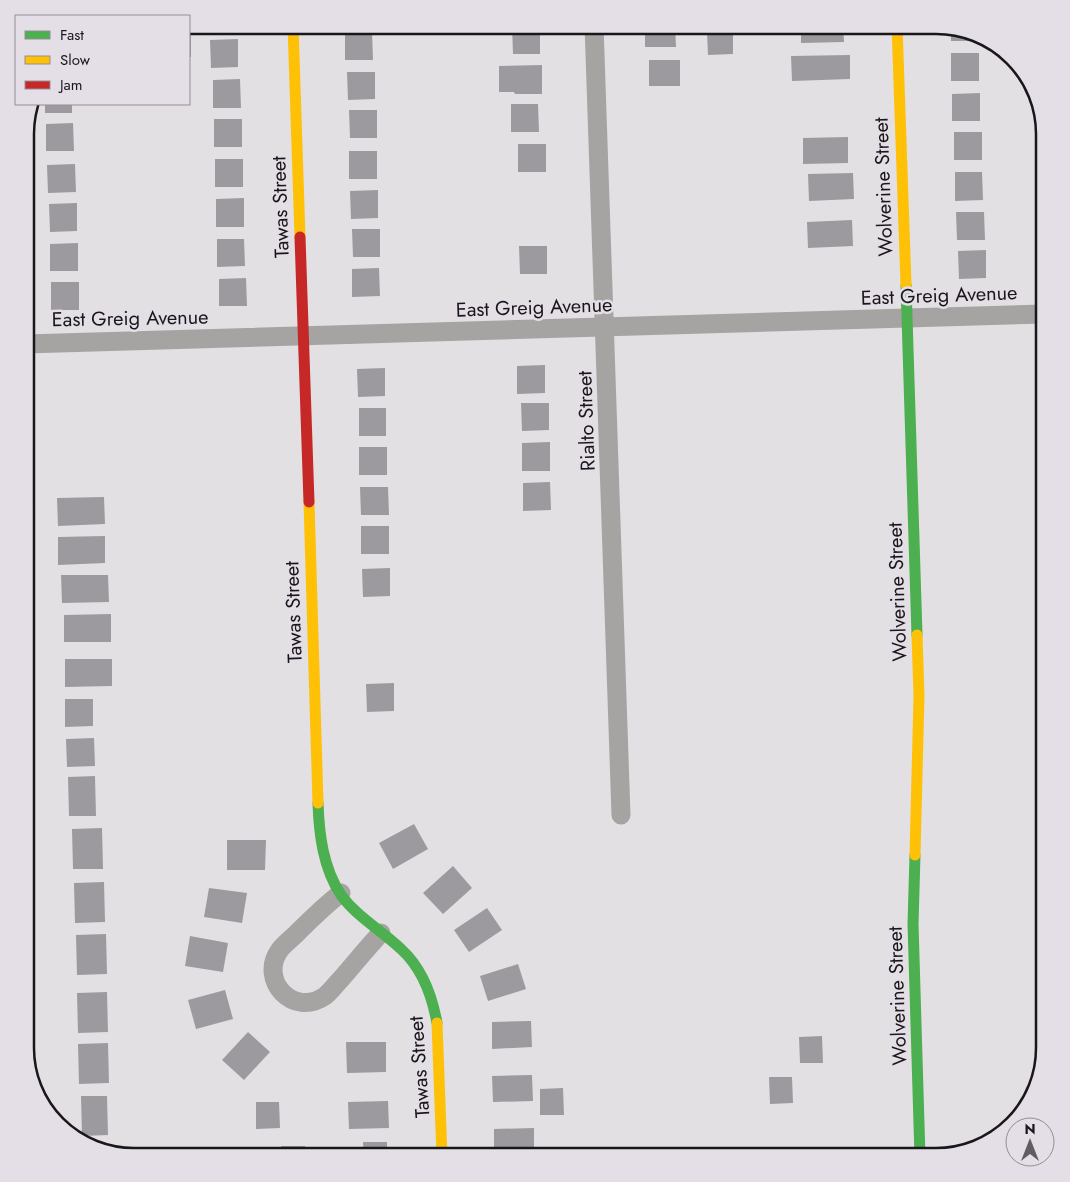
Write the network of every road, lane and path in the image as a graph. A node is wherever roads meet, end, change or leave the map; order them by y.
1 (293, 34) edge
2 (594, 34) edge
3 (897, 34) edge
4 (1036, 314) edge
5 (906, 318) junction
6 (605, 328) junction
7 (303, 336) junction
8 (34, 344) edge
9 (621, 815) dead end
10 (341, 894) junction
11 (381, 933) junction
12 (442, 1148) edge
13 (920, 1148) edge

1 - 7 street, Tawas Street
2 - 6 street, Rialto Street
3 - 5 street, Wolverine Street
4 - 5 street, East Greig Avenue
5 - 6 street, East Greig Avenue
5 - 13 street, Wolverine Street
6 - 7 street, East Greig Avenue
6 - 9 street, Rialto Street
7 - 8 street, East Greig Avenue
7 - 10 street, Tawas Street
10 - 11 street, Tawas Street
10 - 11 street
11 - 12 street, Tawas Street

